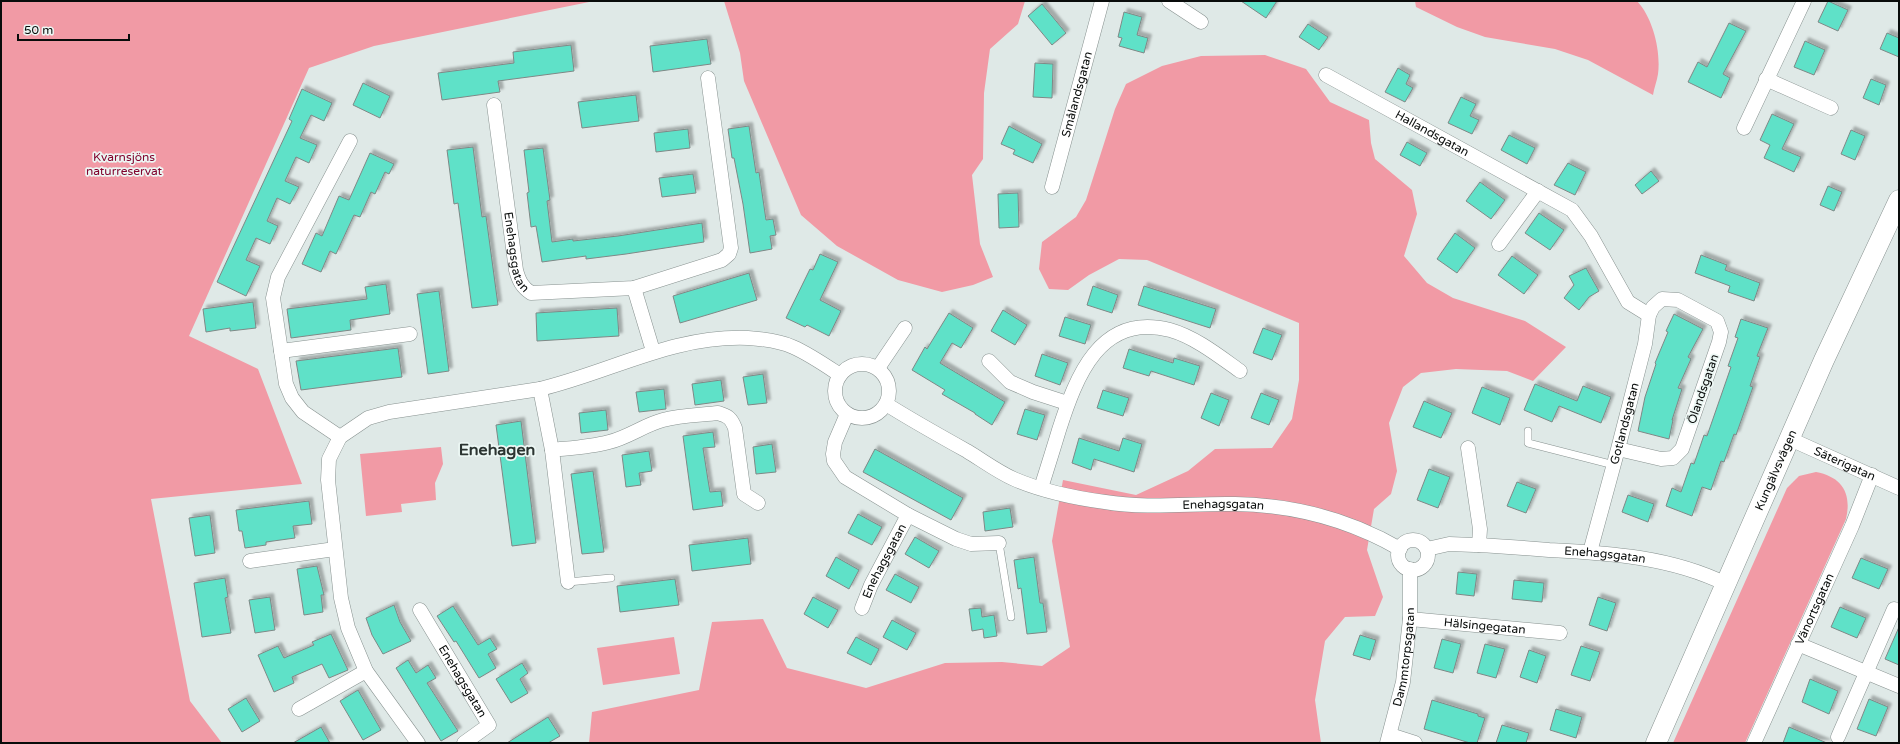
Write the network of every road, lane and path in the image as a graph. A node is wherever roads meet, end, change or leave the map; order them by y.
1 (1102, 1) edge
2 (1169, 1) edge
3 (1804, 1) edge
4 (1201, 22) dead end
5 (1326, 75) dead end
6 (708, 78) dead end
7 (1766, 79) junction
8 (494, 105) dead end
9 (1831, 108) dead end
10 (1744, 128) dead end
11 (350, 141) dead end
12 (1052, 187) dead end
13 (1538, 191) junction
14 (1899, 200) edge
15 (1499, 244) dead end
16 (634, 288) junction
17 (1662, 300) joint
18 (1650, 315) junction
19 (904, 328) dead end
20 (410, 334) dead end
21 (281, 351) junction
22 (653, 351) junction
23 (989, 361) dead end
24 (878, 368) junction
25 (1240, 371) dead end
26 (840, 375) junction
27 (540, 389) junction
28 (1067, 403) junction
29 (886, 404) junction
30 (847, 414) junction
31 (1528, 431) dead end
32 (340, 437) junction
33 (1790, 439) junction
34 (1468, 448) dead end
35 (1618, 449) junction
36 (552, 450) junction
37 (1614, 465) junction
38 (1872, 475) junction
39 (1041, 488) junction
40 (1899, 488) edge
41 (758, 503) dead end
42 (908, 515) junction
43 (999, 543) joint
44 (1479, 545) junction
45 (335, 549) junction
46 (1400, 549) junction
47 (1427, 549) junction
48 (1590, 552) junction
49 (250, 561) dead end
50 (1410, 569) junction
51 (611, 578) dead end
52 (568, 582) joint
53 (1726, 584) junction
54 (862, 608) dead end
55 (1894, 609) dead end
56 (420, 610) dead end
57 (1011, 617) dead end
58 (1410, 619) junction
59 (1560, 633) dead end
60 (1798, 644) junction
61 (366, 671) junction
62 (1866, 672) junction
63 (1899, 686) edge
64 (299, 709) dead end
65 (1838, 737) dead end
66 (1388, 739) edge
67 (418, 743) edge
68 (464, 743) edge
69 (1415, 743) edge
70 (1656, 743) edge
71 (1754, 743) edge

1 - 12 street, Smålandsgatan
2 - 4 street
3 - 7 street
5 - 13 street, Hallandsgatan
6 - 16 street, Enehagsgatan
7 - 9 street
7 - 10 street
8 - 16 street, Enehagsgatan
11 - 21 street
13 - 15 street
13 - 18 street, Hallandsgatan
14 - 33 main road, Kungälvsvägen
16 - 22 street
17 - 18 street, Gotlandsgatan
17 - 35 street, Ölandsgatan
18 - 35 street, Gotlandsgatan
19 - 24 street
20 - 21 street
21 - 32 street
22 - 26 street
22 - 27 street
23 - 28 street
24 - 26 street
24 - 29 street
25 - 28 street
26 - 30 street
27 - 32 street
27 - 36 street
28 - 39 street
29 - 30 street
29 - 39 street, Enehagsgatan
30 - 42 street, Enehagsgatan
31 - 37 lane
32 - 45 street
33 - 38 street, Säterigatan
33 - 53 main road, Kungälvsvägen
34 - 44 street
35 - 37 street, Gotlandsgatan
36 - 41 street
36 - 52 street
37 - 48 street, Gotlandsgatan
38 - 40 street, Säterigatan
38 - 60 street, Vänortsgatan
39 - 46 street, Enehagsgatan
42 - 43 street, Enehagsgatan
42 - 54 street, Enehagsgatan
43 - 57 lane
44 - 47 street, Enehagsgatan
44 - 48 street, Enehagsgatan
45 - 49 street
45 - 61 street
46 - 47 street
46 - 50 street
47 - 50 street
48 - 53 street, Enehagsgatan
50 - 58 street, Dammtorpsgatan
51 - 52 lane
53 - 70 main road, Kungälvsvägen
55 - 62 street
56 - 68 street, Enehagsgatan
58 - 59 street, Hälsingegatan
58 - 66 street, Dammtorpsgatan
60 - 62 street
60 - 71 street, Vänortsgatan
61 - 64 street
61 - 67 street
62 - 63 street
62 - 65 street
66 - 69 street

